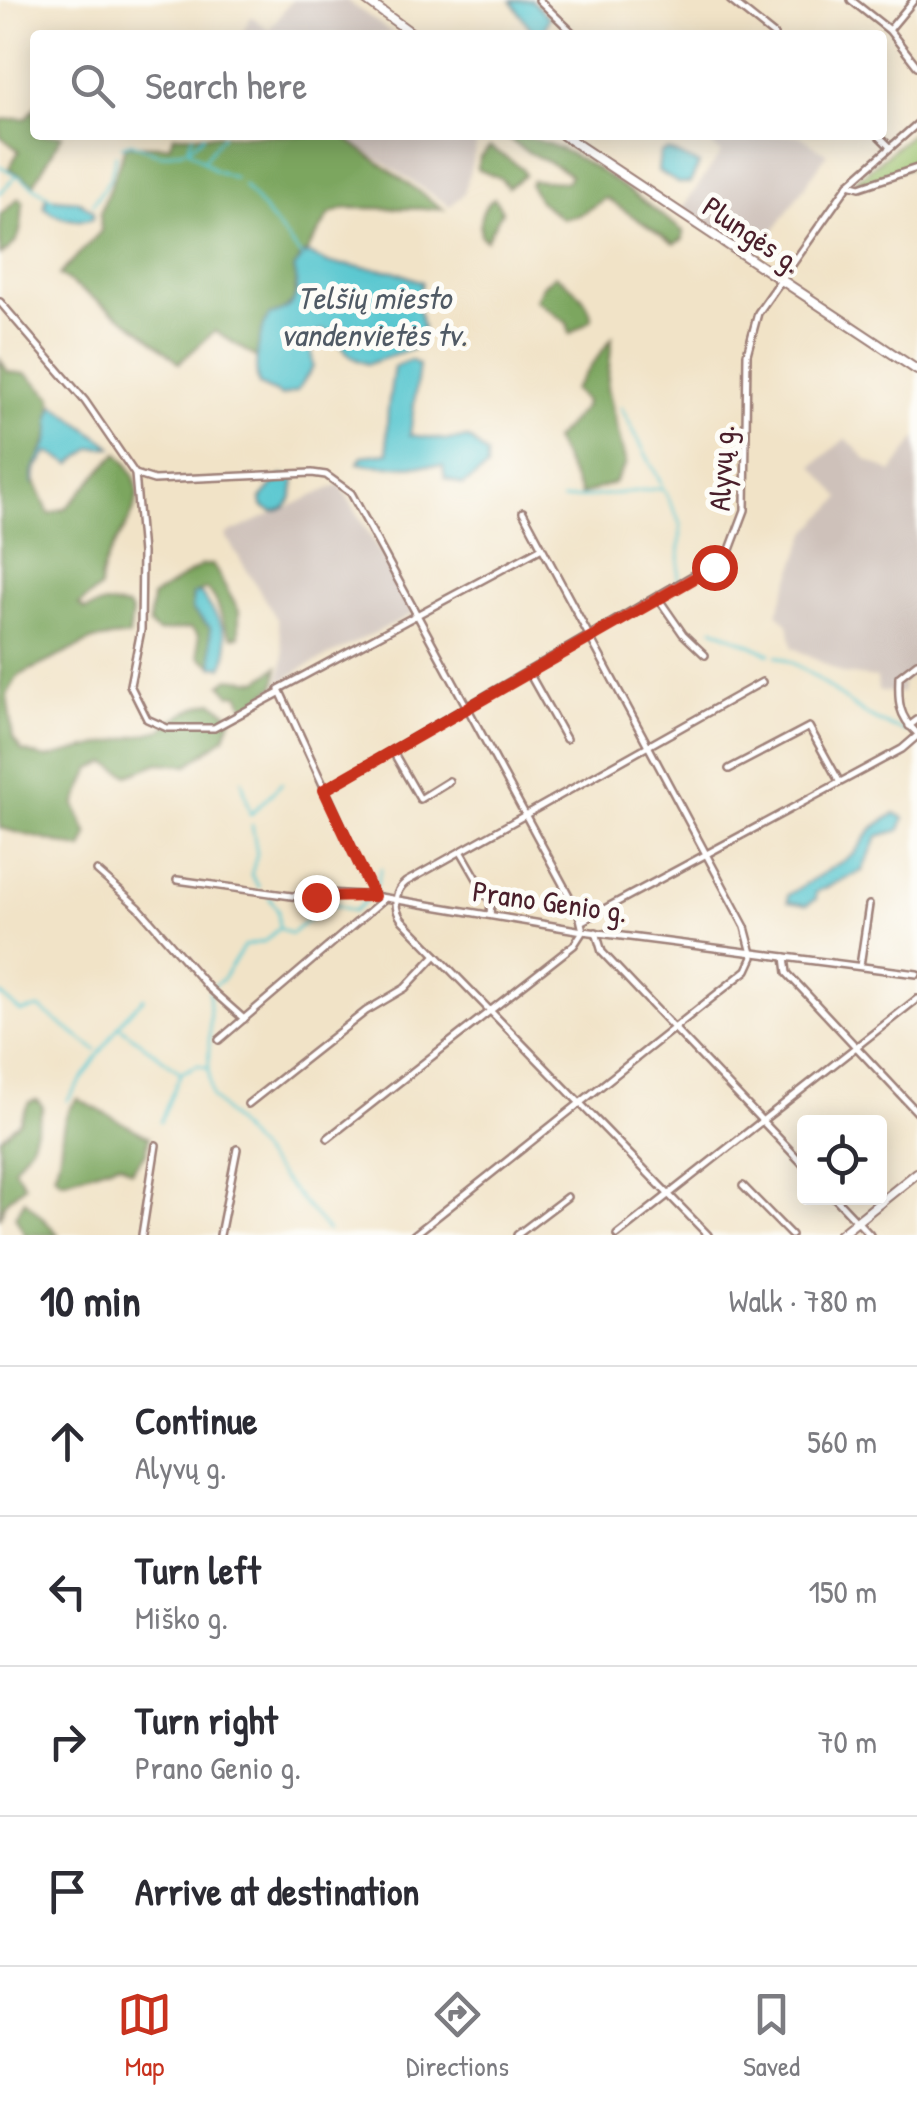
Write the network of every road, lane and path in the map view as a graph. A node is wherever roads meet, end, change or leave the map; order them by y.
1 (366, 0) edge
2 (539, 0) edge
3 (730, 0) edge
4 (851, 0) edge
5 (914, 0) edge
6 (407, 30) edge
7 (570, 30) edge
8 (768, 30) edge
9 (889, 30) junction
10 (917, 66) edge
11 (917, 124) edge
12 (569, 140) edge
13 (883, 140) edge
14 (889, 146) junction
15 (917, 168) edge
16 (848, 184) junction
17 (779, 280) junction
18 (0, 302) edge
19 (917, 370) edge
20 (135, 474) junction
21 (523, 512) dead end
22 (540, 549) junction
23 (658, 598) junction
24 (416, 616) junction
25 (589, 638) junction
26 (706, 655) dead end
27 (917, 663) edge
28 (529, 672) junction
29 (762, 682) dead end
30 (279, 691) junction
31 (466, 708) junction
32 (917, 720) edge
33 (908, 726) junction
34 (917, 734) edge
35 (566, 739) dead end
36 (648, 746) junction
37 (392, 750) junction
38 (729, 769) dead end
39 (449, 781) dead end
40 (840, 782) junction
41 (324, 790) junction
42 (525, 816) junction
43 (461, 851) junction
44 (706, 854) junction
45 (97, 871) dead end
46 (176, 880) dead end
47 (374, 896) junction
48 (384, 899) junction
49 (397, 902) junction
50 (869, 905) dead end
51 (490, 916) junction
52 (582, 921) junction
53 (583, 931) junction
54 (596, 932) junction
55 (753, 952) junction
56 (436, 955) junction
57 (785, 957) junction
58 (860, 968) junction
59 (917, 974) edge
60 (917, 999) edge
61 (491, 1010) junction
62 (244, 1019) junction
63 (675, 1029) junction
64 (219, 1040) dead end
65 (856, 1046) junction
66 (248, 1104) dead end
67 (581, 1104) junction
68 (917, 1112) edge
69 (764, 1121) junction
70 (328, 1138) dead end
71 (156, 1145) dead end
72 (237, 1148) dead end
73 (797, 1157) edge
74 (917, 1173) edge
75 (744, 1186) dead end
76 (670, 1194) junction
77 (567, 1196) dead end
78 (841, 1205) edge
79 (856, 1221) junction
80 (142, 1235) edge
81 (220, 1235) edge
82 (414, 1235) edge
83 (517, 1235) edge
84 (617, 1235) edge
85 (708, 1235) edge
86 (791, 1235) edge
87 (840, 1235) edge
88 (870, 1235) edge

1 - 6 main road
2 - 7 street
3 - 8 street
4 - 9 street
5 - 9 street
9 - 10 street
11 - 14 street, Alyvų g.
12 - 17 main road, Plungės g.
13 - 14 street
14 - 16 street, Alyvų g.
15 - 16 street
16 - 17 street, Alyvų g.
17 - 19 main road, Plungės g.
17 - 23 street, Alyvų g.
18 - 20 street
20 - 24 street
20 - 30 street
21 - 22 street
22 - 24 street
22 - 25 street
23 - 25 street, Alyvų g.
23 - 26 street
24 - 30 street
24 - 31 street
25 - 28 street, Alyvų g.
25 - 36 street
27 - 33 street
28 - 31 street, Alyvų g.
28 - 35 street
29 - 36 street
30 - 41 street
31 - 37 street, Alyvų g.
31 - 42 street
32 - 33 street
33 - 34 street
34 - 40 street
36 - 42 street
36 - 44 street
37 - 39 street
37 - 41 street, Alyvų g.
38 - 40 street
40 - 44 street
41 - 47 street
42 - 43 street
42 - 52 street
43 - 49 street
43 - 51 street
44 - 52 street
44 - 55 street
45 - 62 street
46 - 47 street, Prano Genio g.
47 - 48 street, Prano Genio g.
48 - 49 street, Prano Genio g.
48 - 62 street
49 - 51 street, Prano Genio g.
49 - 56 street
50 - 58 street
51 - 53 street, Prano Genio g.
52 - 53 street
53 - 54 street, Prano Genio g.
53 - 61 street
54 - 55 street, Prano Genio g.
54 - 63 street
55 - 57 street, Prano Genio g.
55 - 63 street
56 - 61 street
56 - 66 street
57 - 58 street, Prano Genio g.
57 - 65 street
58 - 59 street, Prano Genio g.
60 - 65 street
61 - 67 street
61 - 70 street
62 - 64 street
63 - 67 street
63 - 69 street
65 - 68 street
65 - 69 street
67 - 76 street
67 - 82 street
69 - 73 street
69 - 76 street
71 - 80 street
72 - 81 street
74 - 79 main road
75 - 86 street
76 - 84 street
76 - 85 street
77 - 83 street
78 - 79 street
79 - 87 main road
79 - 88 street

